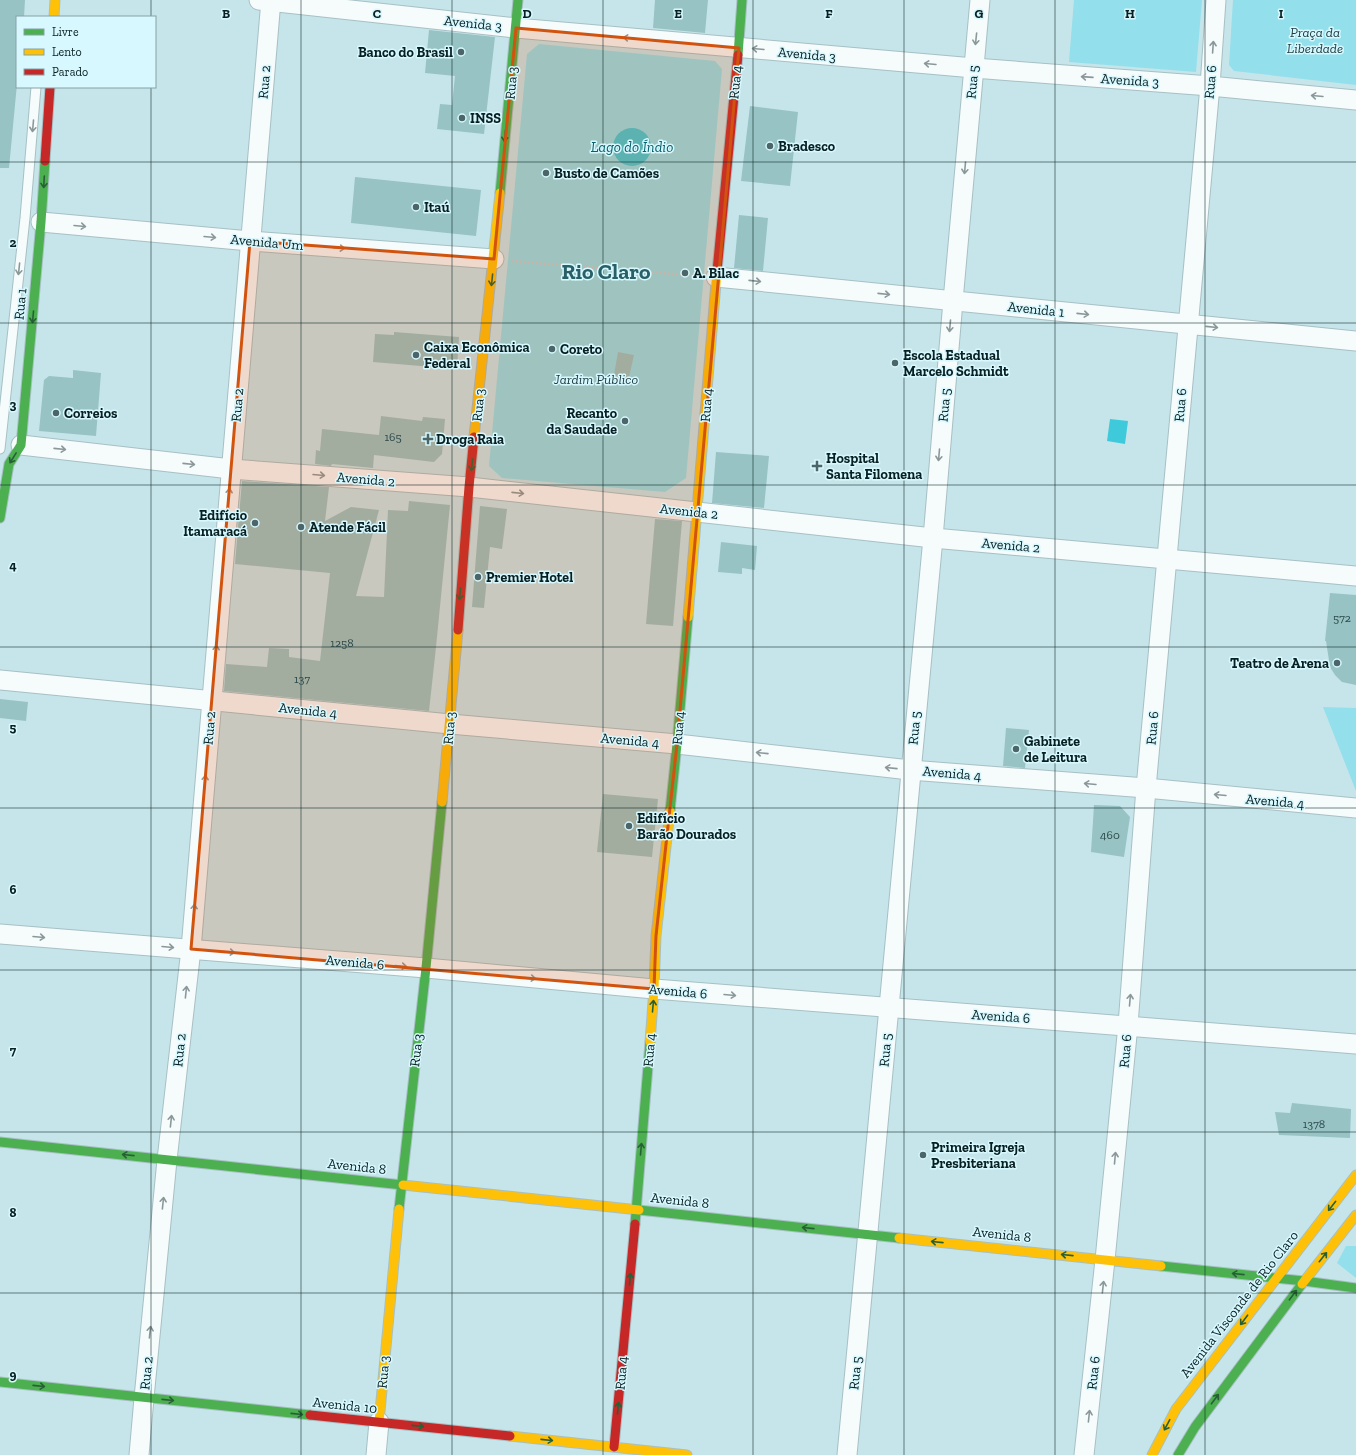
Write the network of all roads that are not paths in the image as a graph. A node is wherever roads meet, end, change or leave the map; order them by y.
1 (267, 0) edge
2 (518, 0) edge
3 (742, 0) edge
4 (980, 0) edge
5 (1216, 0) edge
6 (516, 28) junction
7 (739, 48) junction
8 (974, 68) junction
9 (1210, 86) junction
10 (36, 88) edge
11 (50, 88) edge
12 (1356, 100) edge
13 (42, 222) junction
14 (250, 241) junction
15 (494, 259) junction
16 (716, 277) junction
17 (952, 301) junction
18 (1187, 324) junction
19 (1356, 341) edge
20 (21, 445) junction
21 (0, 449) edge
22 (231, 468) junction
23 (469, 487) junction
24 (698, 511) junction
25 (0, 518) edge
26 (932, 538) junction
27 (1167, 559) junction
28 (1356, 576) edge
29 (0, 680) edge
30 (212, 701) junction
31 (450, 724) junction
32 (677, 744) junction
33 (910, 770) junction
34 (1146, 788) junction
35 (1356, 808) edge
36 (0, 934) edge
37 (191, 949) junction
38 (426, 968) junction
39 (654, 990) junction
40 (888, 1008) junction
41 (1128, 1025) junction
42 (1356, 1044) edge
43 (0, 1142) edge
44 (167, 1160) junction
45 (1356, 1175) edge
46 (400, 1184) junction
47 (636, 1210) junction
48 (1356, 1215) edge
49 (869, 1234) junction
50 (1106, 1260) junction
51 (1276, 1278) junction
52 (1304, 1281) junction
53 (1356, 1288) edge
54 (0, 1382) edge
55 (144, 1398) junction
56 (379, 1422) junction
57 (614, 1451) edge
58 (139, 1455) edge
59 (376, 1455) edge
60 (687, 1455) edge
61 (847, 1455) edge
62 (1084, 1455) edge
63 (1152, 1455) edge
64 (1178, 1455) edge

1 - 6 street, Avenida 3
1 - 14 street, Rua 2
2 - 6 main road, Rua 3
3 - 7 main road, Rua 4
4 -> 8 street, Rua 5
9 -> 5 street, Rua 6
7 -> 6 street, Avenida 3
6 -> 15 main road, Rua 3
8 -> 7 street, Avenida 3
7 - 16 main road, Rua 4
9 -> 8 street, Avenida 3
8 -> 17 street, Rua 5
12 -> 9 street, Avenida 3
9 - 18 street, Rua 6
10 -> 21 lane
11 -> 13 main road, Rua 1
13 -> 14 street, Avenida Um
13 -> 20 main road, Rua 1
14 -> 15 street, Avenida Um
14 - 22 street, Rua 2
15 -> 23 main road, Rua 3
16 -> 17 street, Avenida 1
16 - 24 main road, Rua 4
17 -> 18 street, Avenida 1
17 -> 26 street, Rua 5
18 -> 19 street, Avenida 1
18 - 27 street, Rua 6
20 -> 22 street, Avenida 2
20 -> 25 main road, Rua 1
22 -> 23 street, Avenida 2
30 -> 22 street, Rua 2
23 -> 24 street, Avenida 2
23 -> 31 main road, Rua 3
24 - 26 street, Avenida 2
24 - 32 main road, Rua 4
26 - 27 street, Avenida 2
26 - 33 street, Rua 5
27 - 28 street, Avenida 2
27 - 34 street, Rua 6
29 - 30 street, Avenida 4
30 - 31 street, Avenida 4
37 -> 30 street, Rua 2
31 - 32 street, Avenida 4
31 - 38 main road, Rua 3
33 -> 32 street, Avenida 4
32 - 39 main road, Rua 4
34 -> 33 street, Avenida 4
33 - 40 street, Rua 5
35 -> 34 street, Avenida 4
41 -> 34 street, Rua 6
36 -> 37 street, Avenida 6
37 -> 38 street, Avenida 6
44 -> 37 street, Rua 2
38 -> 39 street, Avenida 6
38 - 46 main road, Rua 3
39 -> 40 street, Avenida 6
47 -> 39 main road, Rua 4
40 - 41 street, Avenida 6
40 - 49 street, Rua 5
41 - 42 street, Avenida 6
50 -> 41 street, Rua 6
44 -> 43 main road, Avenida 8
44 - 46 main road, Avenida 8
55 -> 44 street, Rua 2
45 -> 51 main road, Avenida Visconde de Rio Claro
46 - 47 main road, Avenida 8
46 - 56 main road, Rua 3
49 -> 47 main road, Avenida 8
57 -> 47 main road, Rua 4
52 -> 48 main road
50 -> 49 main road, Avenida 8
49 - 61 street, Rua 5
51 -> 50 main road, Avenida 8
62 -> 50 street, Rua 6
51 - 52 main road, Avenida 8
51 -> 63 main road, Avenida Visconde de Rio Claro
52 - 53 main road, Avenida 8
64 -> 52 main road
54 -> 55 main road, Avenida 10
55 -> 56 main road, Avenida 10
55 - 58 street, Rua 2
56 -> 57 main road, Avenida 10
56 - 59 street, Rua 3
57 - 60 main road, Avenida 10

